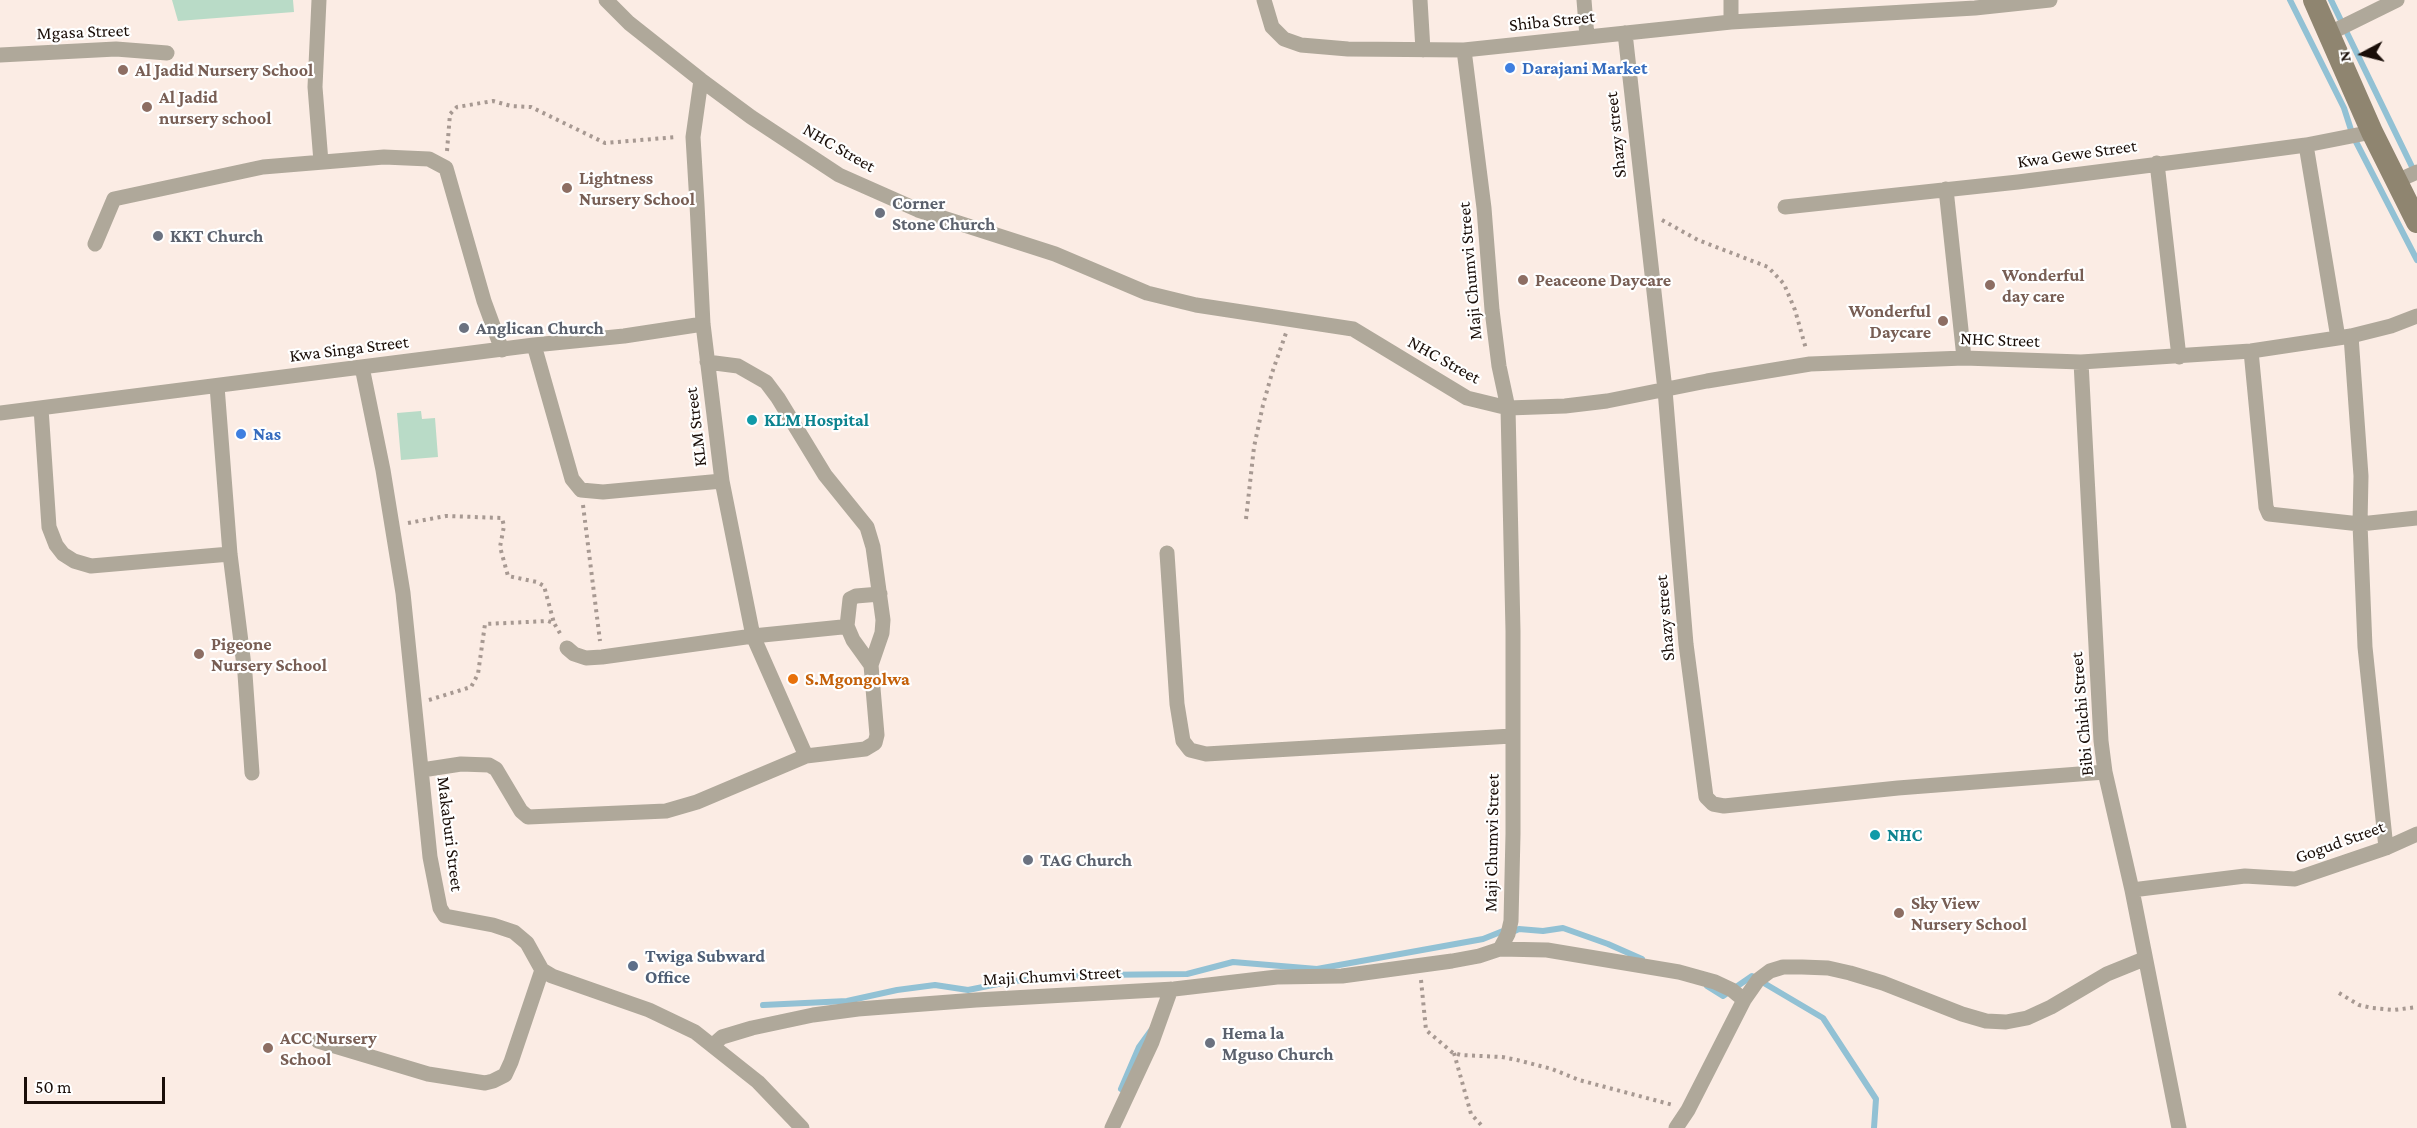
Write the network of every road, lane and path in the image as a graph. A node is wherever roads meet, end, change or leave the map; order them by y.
1 (319, 0) edge
2 (606, 0) edge
3 (1264, 0) edge
4 (1420, 0) edge
5 (1584, 0) edge
6 (1731, 0) edge
7 (2050, 0) edge
8 (2314, 0) edge
9 (2397, 0) edge
10 (1731, 22) junction
11 (1625, 33) junction
12 (2330, 33) junction
13 (1587, 37) junction
14 (1423, 50) junction
15 (1464, 50) junction
16 (167, 53) dead end
17 (0, 55) edge
18 (701, 80) junction
19 (2372, 132) junction
20 (693, 137) junction
21 (2306, 145) junction
22 (321, 162) junction
23 (2157, 163) junction
24 (446, 168) junction
25 (2407, 177) edge
26 (1946, 189) junction
27 (1785, 207) dead end
28 (1644, 210) junction
29 (2417, 222) edge
30 (95, 244) dead end
31 (2417, 316) edge
32 (1291, 321) junction
33 (703, 324) junction
34 (2344, 337) junction
35 (534, 345) junction
36 (502, 350) junction
37 (2251, 351) junction
38 (2179, 357) junction
39 (1965, 358) junction
40 (707, 362) junction
41 (2081, 362) junction
42 (1810, 364) junction
43 (362, 367) junction
44 (217, 386) junction
45 (1665, 390) junction
46 (41, 408) junction
47 (1508, 408) junction
48 (0, 413) edge
49 (722, 482) junction
50 (581, 490) junction
51 (2417, 518) edge
52 (1246, 519) dead end
53 (2360, 524) junction
54 (393, 527) junction
55 (1167, 553) dead end
56 (230, 554) junction
57 (880, 594) junction
58 (554, 623) junction
59 (847, 626) junction
60 (753, 636) junction
61 (567, 648) joint
62 (602, 657) junction
63 (870, 665) junction
64 (413, 703) junction
65 (1512, 736) junction
66 (806, 756) junction
67 (422, 770) junction
68 (2105, 772) junction
69 (252, 773) dead end
70 (2417, 834) edge
71 (2386, 848) junction
72 (2132, 890) junction
73 (1500, 949) junction
74 (2144, 959) junction
75 (1420, 966) junction
76 (542, 970) junction
77 (1171, 988) junction
78 (2339, 993) dead end
79 (1744, 1000) junction
80 (2417, 1007) edge
81 (318, 1041) dead end
82 (713, 1046) junction
83 (1453, 1053) junction
84 (1688, 1110) junction
85 (802, 1128) edge
86 (1112, 1128) edge
87 (1484, 1128) edge
88 (1676, 1128) edge
89 (2179, 1128) edge

1 - 22 street
2 - 18 street, NHC Street
3 - 14 street, Shiba Street
4 - 14 street
5 - 13 street
6 - 10 street
7 - 10 street, Shiba Street
8 - 12 street
9 - 12 street
10 - 11 street, Shiba Street
11 - 13 street, Shiba Street
11 - 28 street, Shazy street
12 - 19 street
13 - 15 street, Shiba Street
14 - 15 street, Shiba Street
15 - 47 street, Maji Chumvi Street
16 - 17 street, Mgasa Street
18 - 20 street, KLM Street
18 - 32 street, NHC Street
19 - 21 street, Kwa Gewe Street
19 - 25 street
20 - 24 path
20 - 33 street, KLM Street
21 - 23 street, Kwa Gewe Street
21 - 34 street
22 - 24 street
22 - 30 street
23 - 26 street, Kwa Gewe Street
23 - 38 street
24 - 36 street
25 - 29 street
26 - 27 street, Kwa Gewe Street
26 - 39 street
28 - 42 path
28 - 45 street, Shazy street
31 - 34 street, NHC Street
32 - 47 street, NHC Street
32 - 52 path
33 - 35 street, Kwa Singa Street
33 - 40 street, KLM Street
34 - 37 street, NHC Street
34 - 53 street
35 - 36 street, Kwa Singa Street
35 - 50 street
36 - 43 street, Kwa Singa Street
37 - 38 street, NHC Street
37 - 53 street
38 - 41 street, NHC Street
39 - 41 street, NHC Street
39 - 42 street, NHC Street
40 - 49 street, KLM Street
40 - 57 street
41 - 68 street, Bibi Chichi Street
42 - 45 street, NHC Street
43 - 44 street, Kwa Singa Street
43 - 54 street, Makaburi Street
44 - 46 street, Kwa Singa Street
44 - 56 street
45 - 47 street, NHC Street
45 - 68 street, Shazy street
46 - 48 street, Kwa Singa Street
46 - 56 street
47 - 65 street, Maji Chumvi Street
49 - 50 street
49 - 60 street, KLM Street
50 - 62 path
51 - 53 street
53 - 71 street
54 - 58 path
54 - 64 street, Makaburi Street
55 - 65 street
56 - 69 street
57 - 59 street
57 - 63 street
58 - 61 path
58 - 64 path
59 - 60 street
59 - 63 street
60 - 62 street
60 - 66 street, KLM Street
61 - 62 street
63 - 66 street
64 - 67 street, Makaburi Street
65 - 73 street, Maji Chumvi Street
66 - 67 street
67 - 76 street, Makaburi Street
68 - 72 street, Bibi Chichi Street
70 - 71 street, Gogud Street
71 - 72 street, Gogud Street
72 - 74 street, Bibi Chichi Street
73 - 75 street, Maji Chumvi Street
73 - 79 street
74 - 79 street
74 - 89 street, Bibi Chichi Street
75 - 77 street, Maji Chumvi Street
75 - 83 path
76 - 81 street
76 - 82 street
77 - 82 street, Maji Chumvi Street
77 - 86 street
78 - 80 path
79 - 84 street
82 - 85 street
83 - 84 path
83 - 87 path
84 - 88 street

